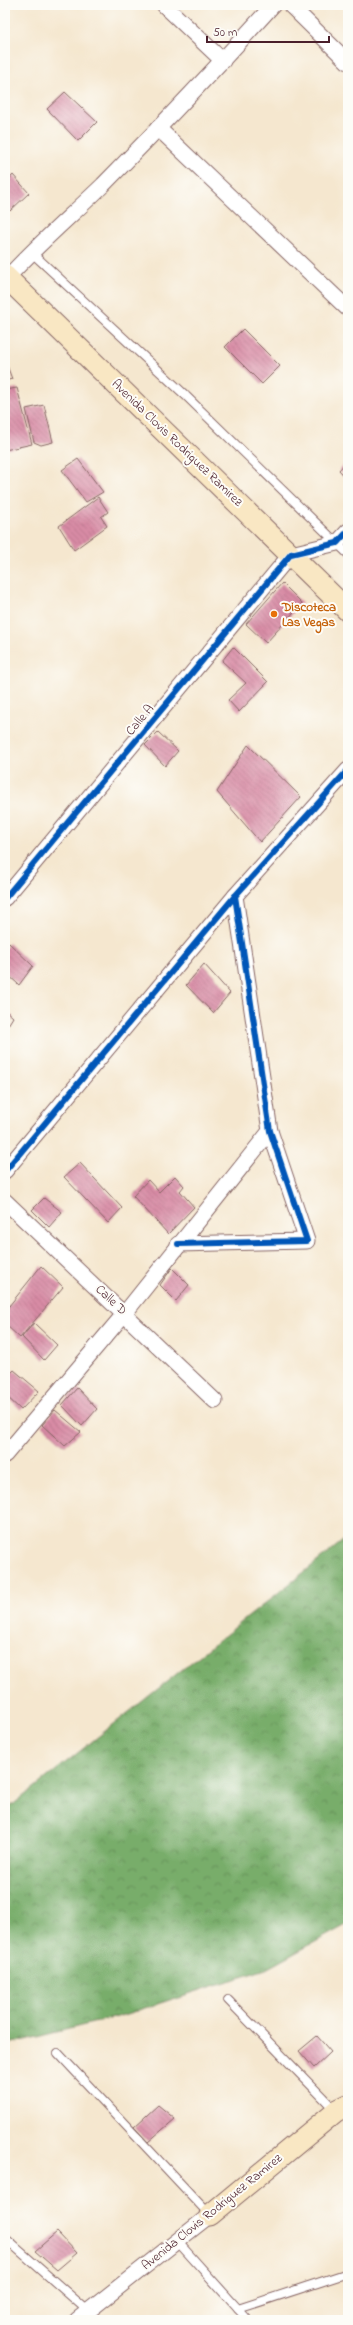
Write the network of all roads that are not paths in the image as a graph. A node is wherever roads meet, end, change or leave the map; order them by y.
1 (164, 5) edge
2 (273, 5) edge
3 (290, 5) edge
4 (222, 61) junction
5 (348, 62) edge
6 (158, 128) junction
7 (31, 252) junction
8 (6, 276) edge
9 (348, 308) edge
10 (348, 531) edge
11 (337, 543) junction
12 (291, 554) junction
13 (348, 554) edge
14 (348, 611) edge
15 (348, 770) edge
16 (235, 896) junction
17 (5, 898) edge
18 (270, 1131) junction
19 (5, 1171) edge
20 (5, 1201) edge
21 (178, 1244) junction
22 (125, 1313) junction
23 (215, 1401) dead end
24 (5, 1455) edge
25 (228, 2000) dead end
26 (58, 2053) dead end
27 (342, 2108) edge
28 (210, 2215) junction
29 (5, 2238) edge
30 (177, 2241) junction
31 (348, 2273) edge
32 (238, 2309) junction
33 (83, 2316) edge
34 (248, 2320) edge

1 - 4 street
2 - 4 street
3 - 5 street
4 - 6 street
6 - 7 street
6 - 9 street
7 - 8 street
7 - 11 lane
8 - 12 main road, Avenida Clovis Rodriguez Ramirez
10 - 11 street
11 - 12 street
11 - 13 lane
12 - 14 main road, Avenida Clovis Rodriguez Ramirez
12 - 17 street, Calle A
15 - 16 street
16 - 18 street
16 - 19 street
18 - 21 street
18 - 21 street
20 - 22 street, Calle D
21 - 22 street
22 - 23 street, Calle D
22 - 24 street
25 - 27 lane
26 - 28 lane
27 - 28 main road, Avenida Clovis Rodriguez Ramirez
28 - 30 street, Avenida Clovis Rodriguez Ramirez
29 - 33 lane
30 - 32 lane
30 - 33 street, Avenida Clovis Rodriguez Ramirez
31 - 32 lane
32 - 34 lane

